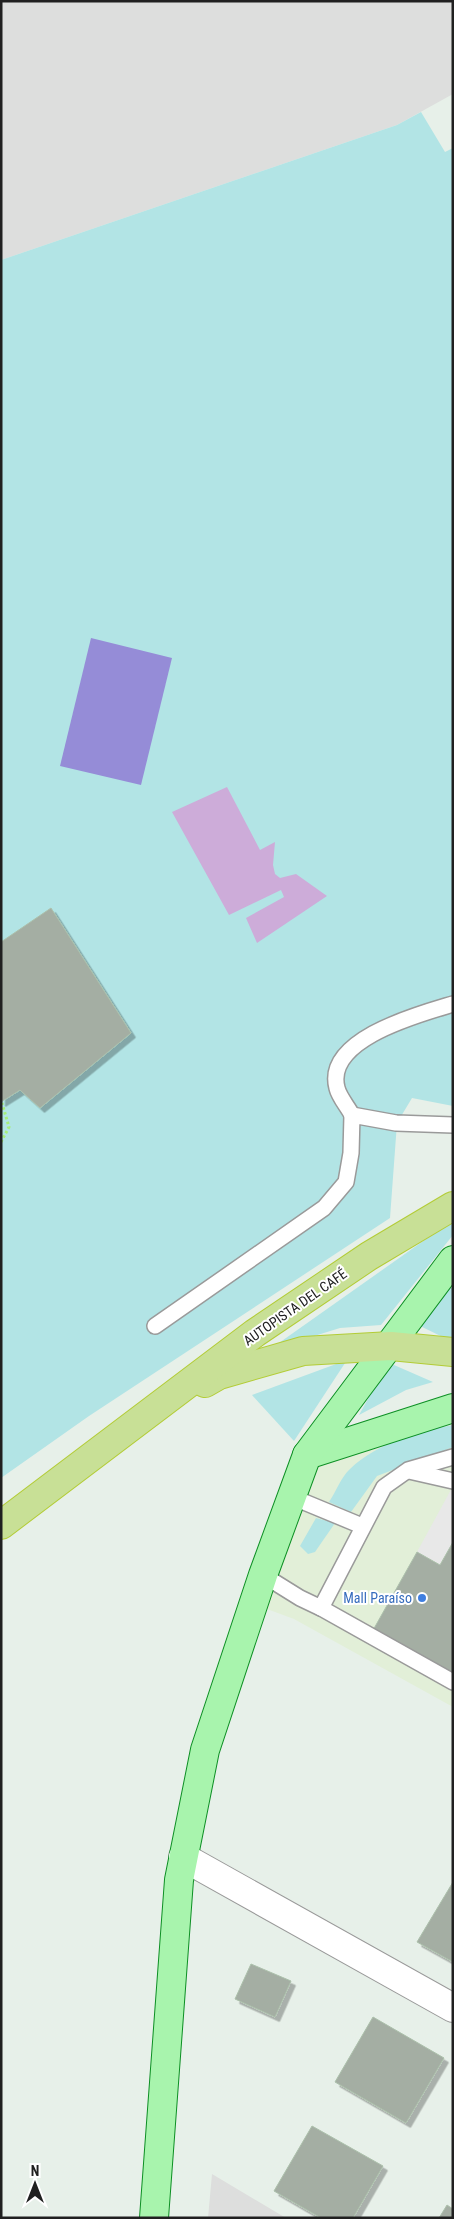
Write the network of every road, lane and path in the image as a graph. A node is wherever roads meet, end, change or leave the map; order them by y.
1 (453, 1004) edge
2 (2, 1103) edge
3 (352, 1115) junction
4 (453, 1125) edge
5 (1, 1142) edge
6 (453, 1206) edge
7 (453, 1260) edge
8 (155, 1326) dead end
9 (391, 1346) junction
10 (453, 1352) edge
11 (453, 1408) edge
12 (144, 1419) junction
13 (307, 1456) junction
14 (453, 1457) edge
15 (408, 1470) junction
16 (453, 1481) edge
17 (292, 1497) junction
18 (1, 1525) edge
19 (362, 1526) junction
20 (263, 1575) junction
21 (322, 1608) junction
22 (453, 1682) edge
23 (184, 1857) junction
24 (453, 2008) edge
25 (154, 2218) edge

1 - 3 lane
2 - 5 path
3 - 4 lane
3 - 8 lane
6 - 12 highway, AUTOPISTA DEL CAFÉ
7 - 9 main road
9 - 10 highway, AUTOPISTA DEL CAFÉ
9 - 12 highway, AUTOPISTA DEL CAFÉ
9 - 13 main road
11 - 13 main road
12 - 18 highway, AUTOPISTA DEL CAFÉ
13 - 17 main road
14 - 15 lane
15 - 16 lane
15 - 19 lane
17 - 19 lane
17 - 20 main road
19 - 21 lane
20 - 21 lane
20 - 23 main road
21 - 22 lane
23 - 24 street
23 - 25 main road

